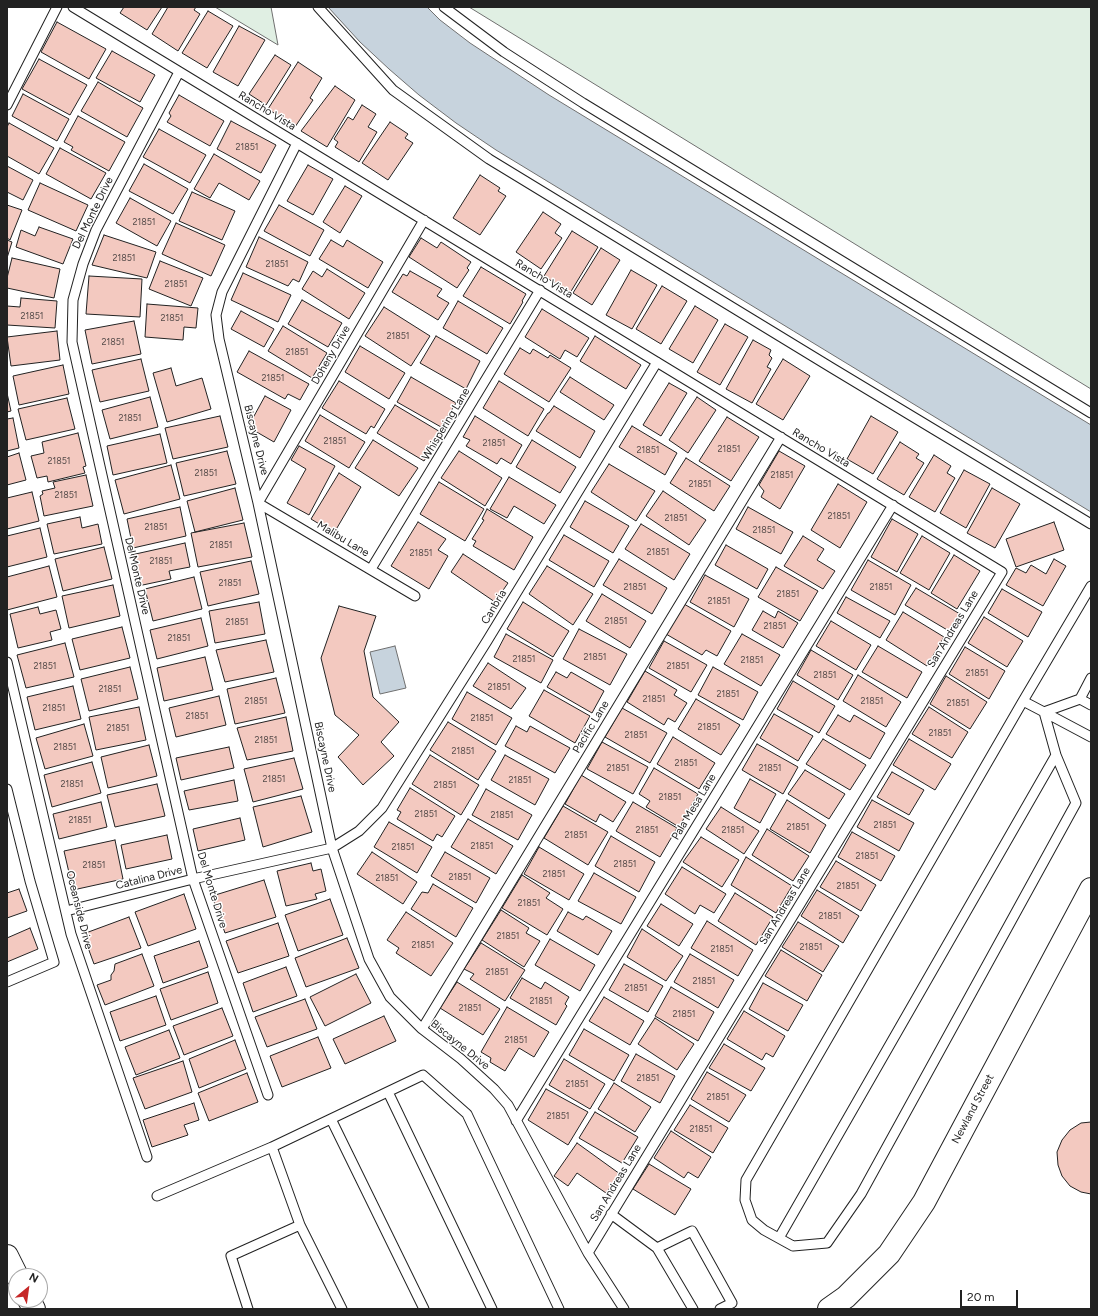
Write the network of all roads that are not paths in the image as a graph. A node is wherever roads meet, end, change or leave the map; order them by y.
1 (57, 7) edge
2 (73, 7) edge
3 (318, 7) edge
4 (444, 7) edge
5 (179, 72) junction
6 (7, 105) edge
7 (298, 143) junction
8 (424, 220) junction
9 (540, 290) junction
10 (657, 362) junction
11 (1091, 413) edge
12 (781, 438) junction
13 (258, 503) junction
14 (893, 505) junction
15 (1091, 524) edge
16 (371, 569) junction
17 (1002, 572) joint
18 (1091, 586) edge
19 (415, 596) dead end
20 (7, 662) edge
21 (1091, 678) edge
22 (1080, 699) junction
23 (1023, 701) junction
24 (1091, 704) edge
25 (1044, 712) junction
26 (1091, 737) edge
27 (1056, 755) junction
28 (7, 789) edge
29 (9, 810) edge
30 (332, 848) junction
31 (193, 879) junction
32 (1091, 889) edge
33 (66, 910) junction
34 (7, 982) edge
35 (422, 1029) junction
36 (388, 1092) junction
37 (268, 1096) dead end
38 (331, 1118) junction
39 (516, 1122) junction
40 (272, 1146) junction
41 (147, 1157) dead end
42 (157, 1196) dead end
43 (611, 1214) junction
44 (300, 1225) junction
45 (779, 1238) junction
46 (656, 1248) junction
47 (588, 1253) junction
48 (7, 1256) edge
49 (13, 1268) edge
50 (248, 1309) edge
51 (342, 1309) edge
52 (424, 1309) edge
53 (492, 1309) edge
54 (559, 1309) edge
55 (624, 1309) edge
56 (693, 1309) edge
57 (720, 1309) edge
58 (829, 1309) edge

1 - 6 lane
2 - 5 lane, Rancho Vista
3 - 15 lane
4 - 11 lane
5 - 7 lane, Rancho Vista
5 - 31 lane, Del Monte Drive
7 - 8 lane, Rancho Vista
7 - 13 lane, Biscayne Drive
8 - 9 lane, Rancho Vista
8 - 13 lane, Doheny Drive
9 - 10 lane, Rancho Vista
9 - 16 lane, Whispering Lane
10 - 12 lane, Rancho Vista
10 - 30 lane, Canbria
12 - 14 lane, Rancho Vista
12 - 35 lane, Pacific Lane
13 - 16 lane, Malibu Lane
13 - 30 lane, Biscayne Drive
14 - 17 lane, Rancho Vista
14 - 39 lane, Pala Mesa Lane
16 - 19 lane, Malibu Lane
17 - 43 lane, San Andreas Lane
18 - 23 lane
20 - 33 lane, Oceanside Drive
21 - 22 lane
22 - 24 lane
22 - 25 lane
23 - 25 lane
23 - 45 lane
25 - 26 lane
25 - 27 lane
27 - 45 lane
27 - 45 lane
28 - 29 lane
29 - 34 lane
30 - 31 lane, Catalina Drive
30 - 35 lane, Biscayne Drive
31 - 33 lane, Catalina Drive
31 - 37 lane, Del Monte Drive
32 - 58 main road, Newland Street
33 - 41 lane, Oceanside Drive
35 - 39 lane, Biscayne Drive
36 - 38 lane
36 - 53 lane
36 - 54 lane
38 - 40 lane
38 - 52 lane
39 - 47 lane, Biscayne Drive
40 - 42 lane
40 - 44 lane
43 - 46 lane
43 - 47 lane, San Andreas Lane
44 - 50 lane
44 - 51 lane
46 - 56 lane
46 - 57 lane
47 - 55 lane, Biscayne Drive
48 - 49 main road

